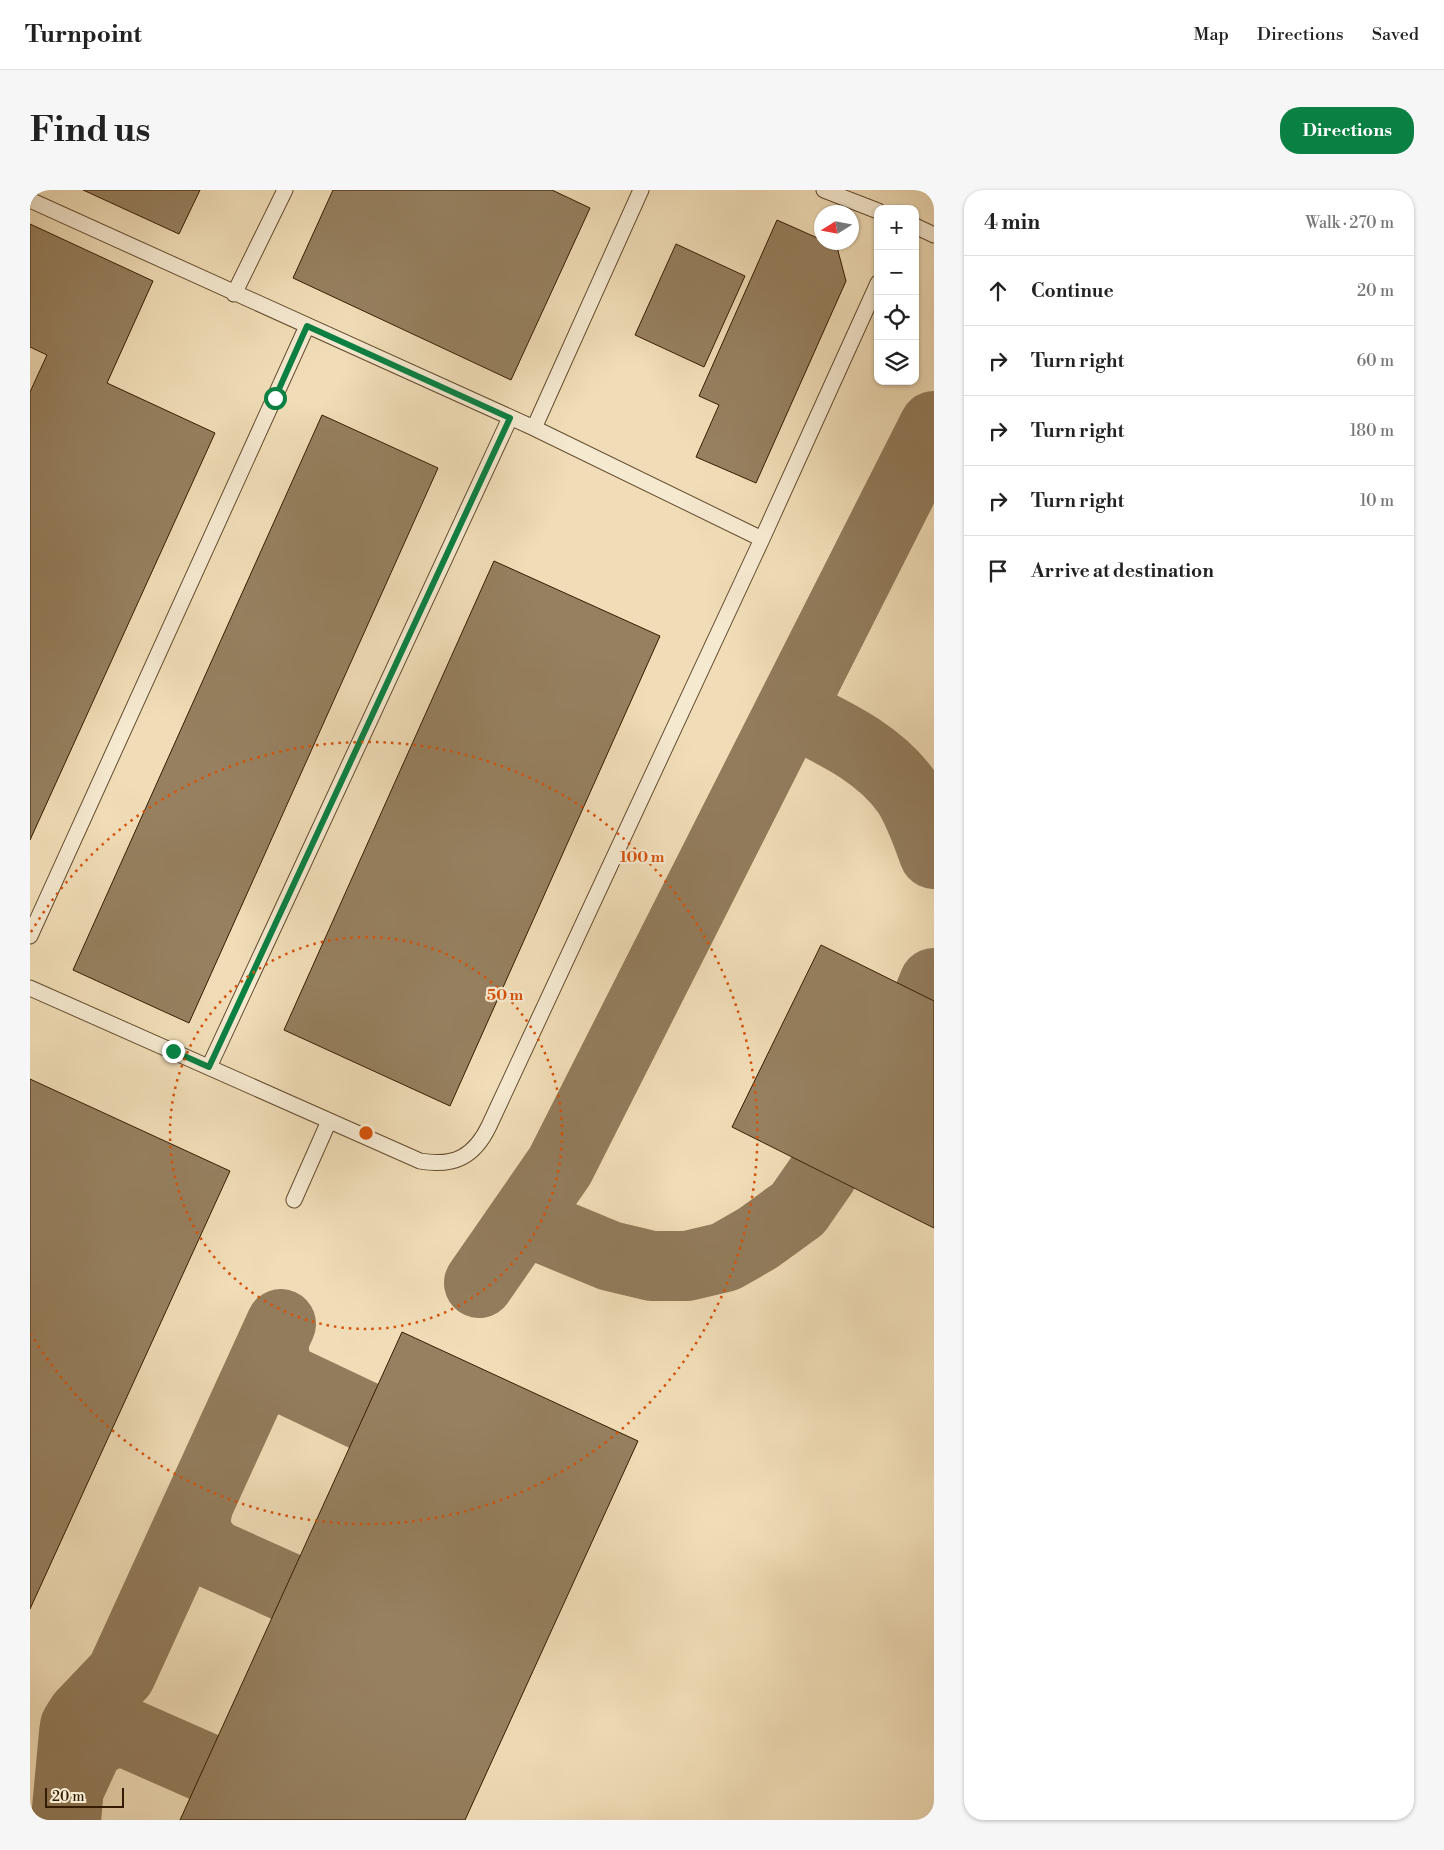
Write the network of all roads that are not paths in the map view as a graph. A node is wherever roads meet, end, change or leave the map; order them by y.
1 (285, 190) edge
2 (641, 190) edge
3 (826, 190) edge
4 (30, 200) edge
5 (874, 209) edge
6 (919, 228) edge
7 (934, 234) edge
8 (874, 292) edge
9 (234, 294) junction
10 (307, 326) junction
11 (510, 418) junction
12 (534, 428) junction
13 (762, 539) junction
14 (30, 936) edge
15 (30, 988) edge
16 (209, 1067) junction
17 (329, 1121) junction
18 (294, 1200) dead end

1 - 9 lane
2 - 12 lane
3 - 5 lane
4 - 9 lane
6 - 7 lane
8 - 13 lane
9 - 10 lane
10 - 11 lane
10 - 14 lane
11 - 12 lane
11 - 16 lane
12 - 13 lane
13 - 17 lane
15 - 16 lane
16 - 17 lane
17 - 18 lane

